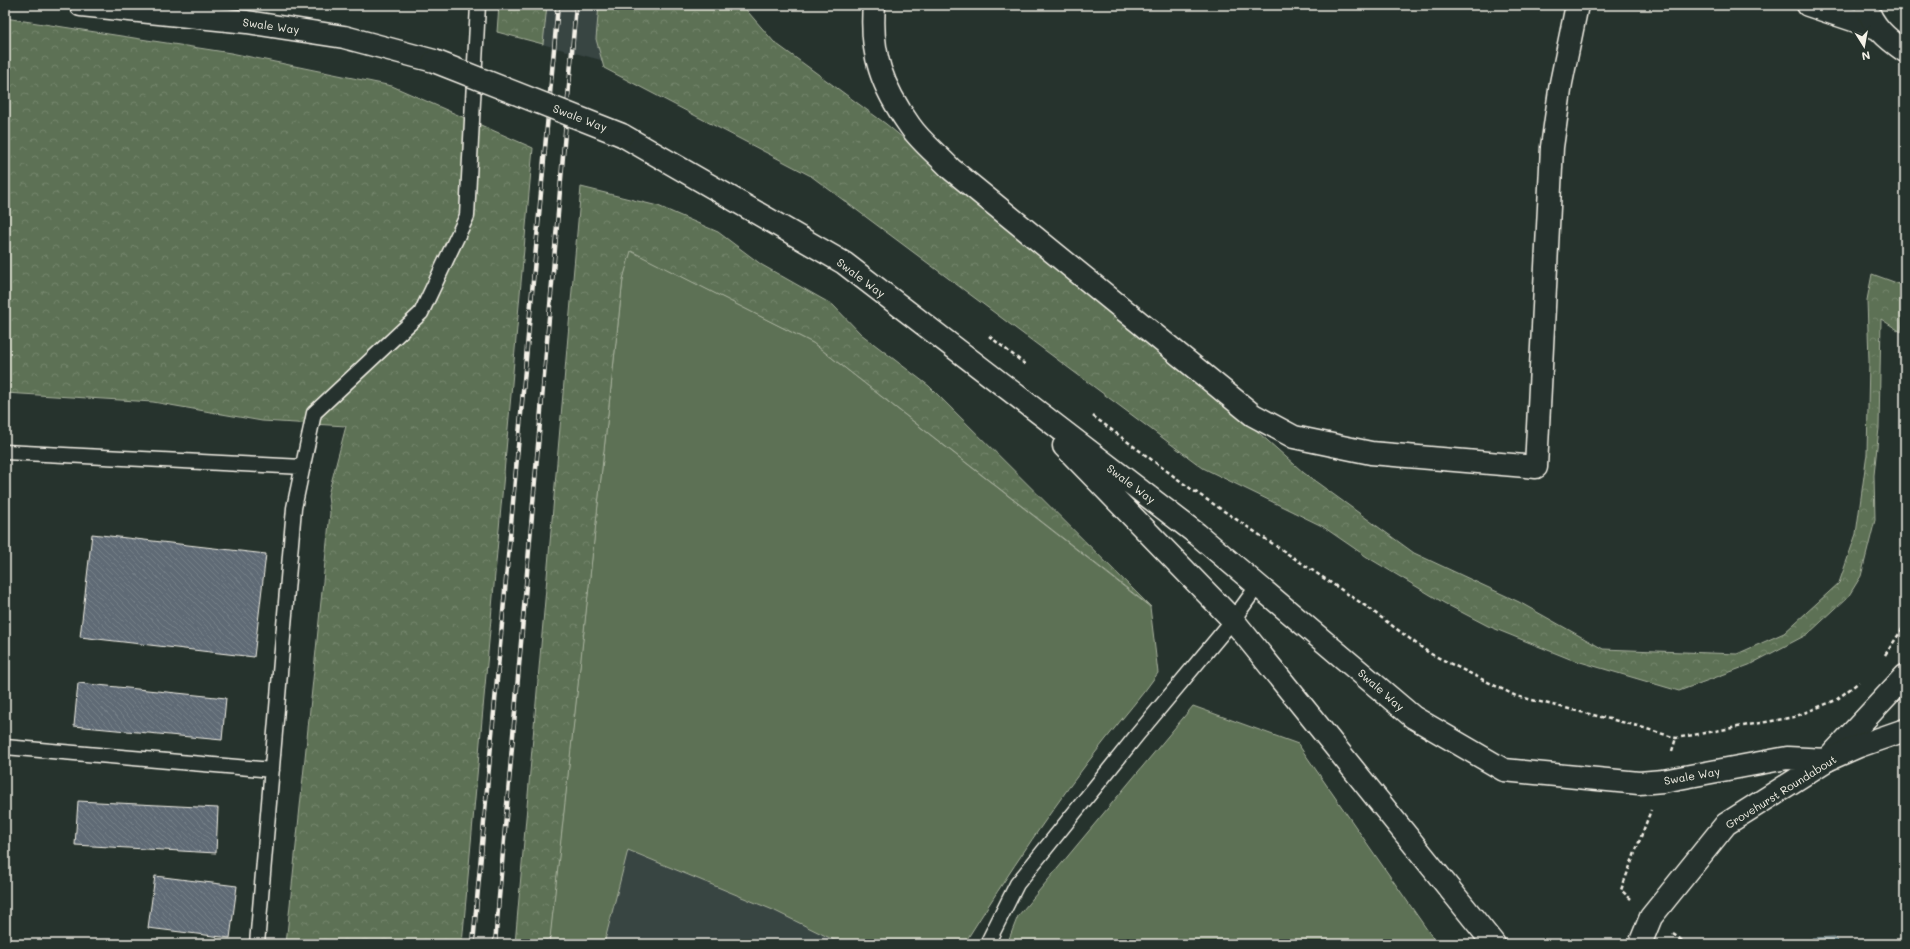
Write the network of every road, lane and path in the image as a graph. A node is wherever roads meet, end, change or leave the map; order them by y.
1 (81, 5) edge
2 (478, 5) edge
3 (874, 5) edge
4 (1577, 5) edge
5 (1808, 5) edge
6 (1866, 5) edge
7 (1877, 28) junction
8 (1905, 51) edge
9 (983, 333) dead end
10 (1032, 369) dead end
11 (1012, 394) junction
12 (1092, 415) dead end
13 (5, 452) edge
14 (302, 467) junction
15 (1258, 585) junction
16 (1233, 620) junction
17 (1905, 625) edge
18 (1881, 662) dead end
19 (1905, 676) edge
20 (1865, 677) dead end
21 (1905, 730) edge
22 (1676, 738) junction
23 (5, 748) edge
24 (1827, 760) junction
25 (272, 770) junction
26 (1663, 781) junction
27 (1651, 917) junction
28 (257, 944) edge
29 (987, 944) edge
30 (1494, 944) edge
31 (1640, 944) edge
32 (1687, 944) edge

1 - 11 main road, Swale Way, bridge
2 - 14 lane
3 - 4 main road
5 - 7 main road
6 - 7 main road
7 - 8 main road
9 - 10 path
11 - 15 main road, Swale Way
11 - 16 main road, Swale Way
12 - 22 path
13 - 14 lane
14 - 25 lane
15 - 16 lane
15 - 26 main road, Swale Way
16 - 29 lane
16 - 30 main road, Swale Way
17 - 18 path
19 - 24 main road
20 - 22 path
21 - 24 main road, Grovehurst Roundabout
22 - 26 path
23 - 25 lane
24 - 26 main road, Swale Way
24 - 27 main road, Grovehurst Roundabout
25 - 28 lane
26 - 27 path
27 - 31 main road, Grovehurst Roundabout
27 - 32 path

